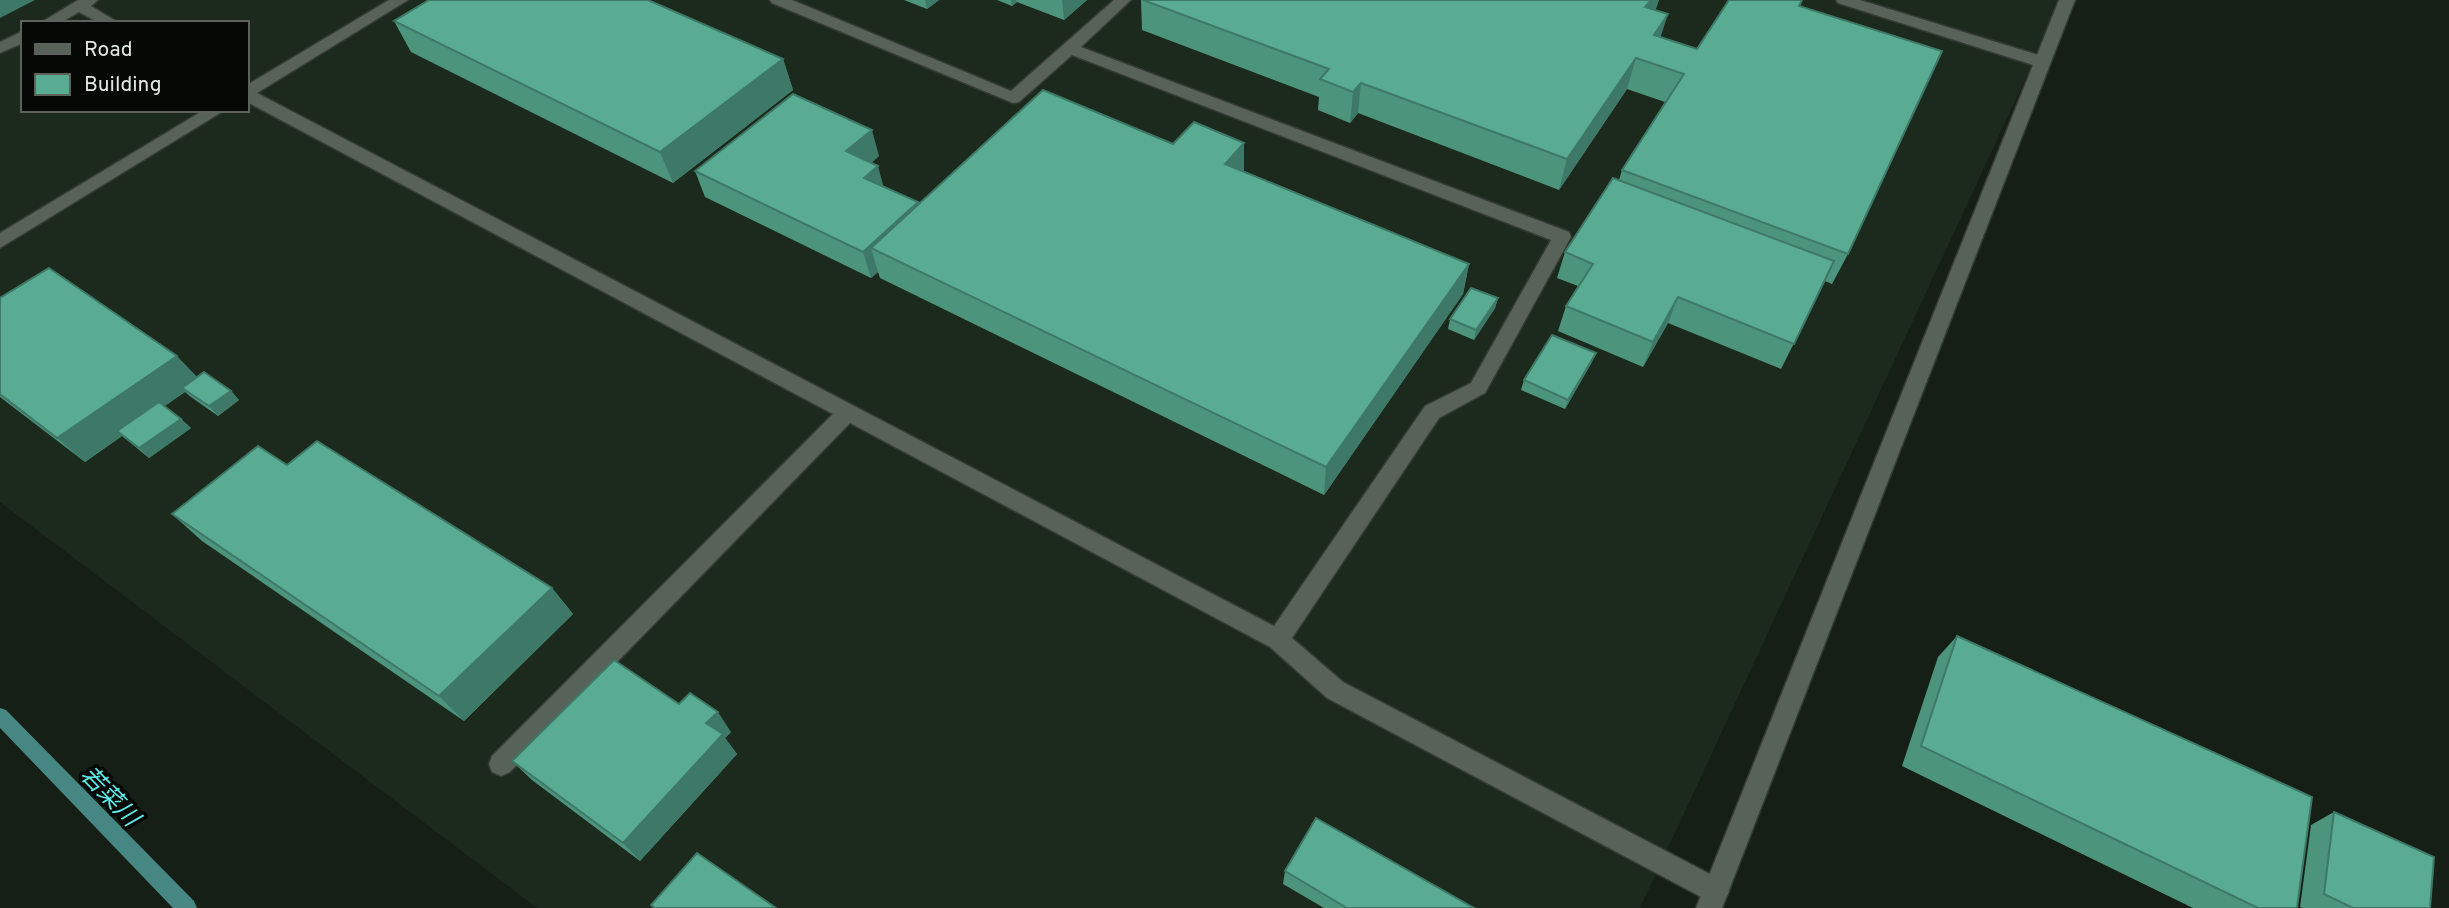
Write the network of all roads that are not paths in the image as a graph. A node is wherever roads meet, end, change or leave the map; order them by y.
1 (400, 0) edge
2 (778, 0) edge
3 (1123, 0) edge
4 (1844, 0) edge
5 (2067, 0) edge
6 (85, 3) edge
7 (1892, 7) edge
8 (52, 21) edge
9 (108, 21) edge
10 (21, 37) edge
11 (0, 48) edge
12 (1070, 48) junction
13 (2042, 62) junction
14 (248, 93) edge
15 (248, 95) edge
16 (214, 112) edge
17 (0, 242) edge
18 (847, 413) junction
19 (1278, 640) junction
20 (500, 764) dead end
21 (1712, 899) edge

1 - 14 street
2 - 12 street
3 - 12 street
4 - 7 street
5 - 13 street
6 - 8 street
6 - 9 street
7 - 13 street
10 - 11 street
12 - 19 street
13 - 21 street
15 - 18 street
16 - 17 street
18 - 19 street
18 - 20 street
19 - 21 street

